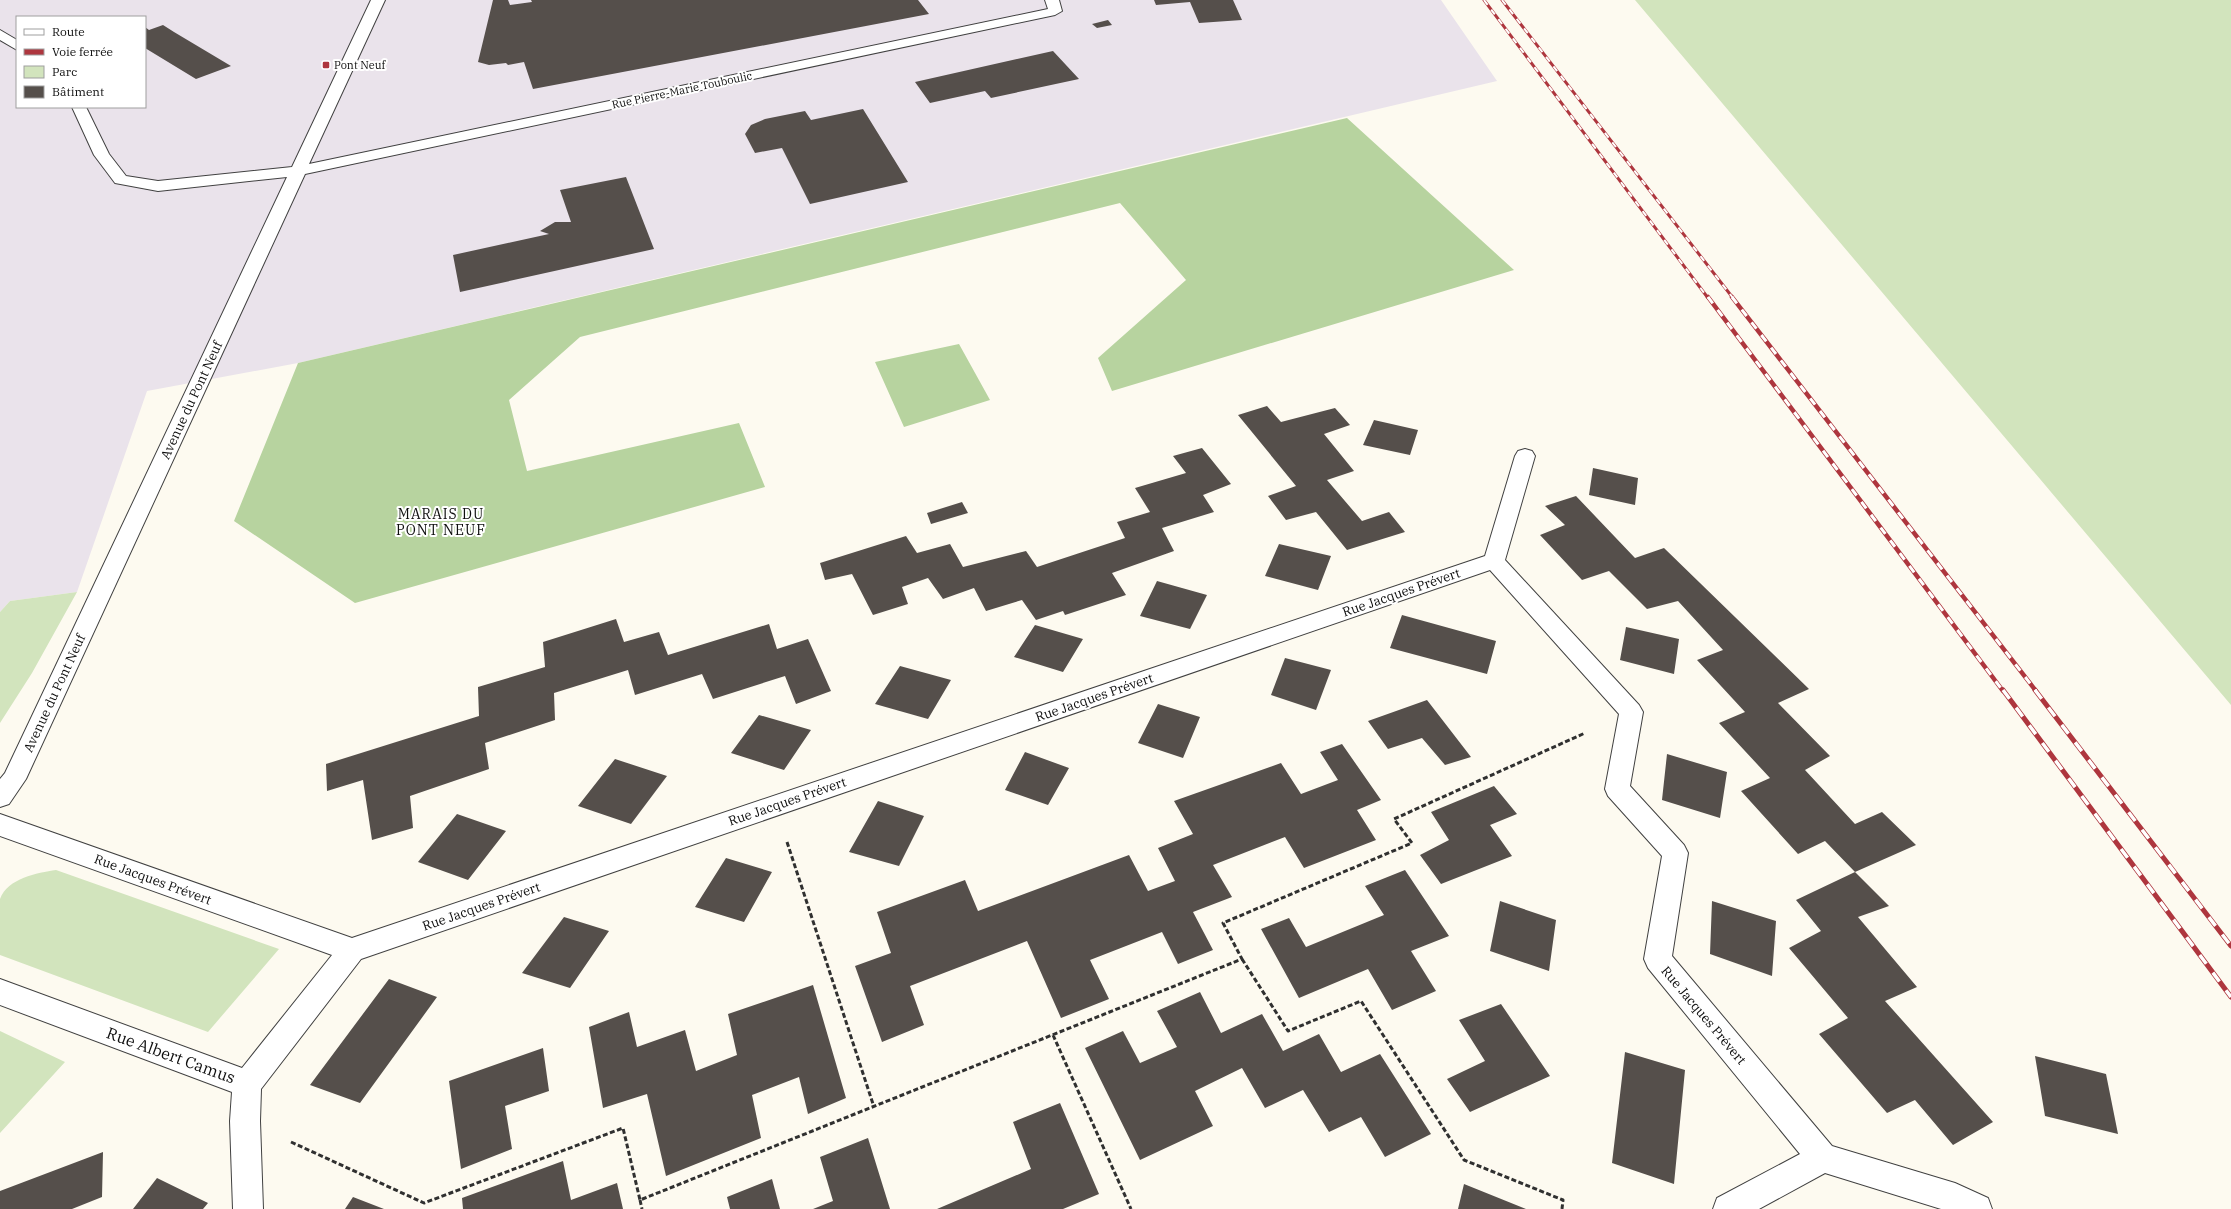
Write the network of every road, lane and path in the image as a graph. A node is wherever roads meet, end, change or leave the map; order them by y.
1 (378, 0) edge
2 (1052, 0) edge
3 (0, 34) edge
4 (16, 45) edge
5 (79, 108) edge
6 (297, 171) junction
7 (1525, 456) dead end
8 (1494, 561) junction
9 (1631, 712) junction
10 (0, 797) edge
11 (775, 806) junction
12 (0, 825) edge
13 (352, 950) junction
14 (1242, 959) junction
15 (0, 992) edge
16 (1053, 1035) junction
17 (247, 1084) junction
18 (874, 1106) junction
19 (245, 1121) junction
20 (1823, 1158) junction
21 (640, 1200) junction
22 (248, 1209) edge
23 (642, 1209) edge
24 (1131, 1209) edge
25 (1562, 1209) edge
26 (1728, 1209) edge
27 (1977, 1209) edge

1 - 6 street, Avenue du Pont Neuf
2 - 6 street, Rue Pierre-Marie Touboulic
3 - 4 street
5 - 6 street
6 - 10 street, Avenue du Pont Neuf
7 - 8 street
8 - 9 street
8 - 11 street, Rue Jacques Prévert
9 - 14 path
9 - 20 street, Rue Jacques Prévert
11 - 13 street, Rue Jacques Prévert
11 - 18 path
12 - 13 street, Rue Jacques Prévert
13 - 17 street
14 - 16 path
14 - 25 path
15 - 17 street, Rue Albert Camus
16 - 18 path
16 - 24 path
17 - 19 street, Rue Albert Camus
18 - 21 path
19 - 21 path
19 - 22 street, Rue Albert Camus
20 - 26 street
20 - 27 street
21 - 23 path

